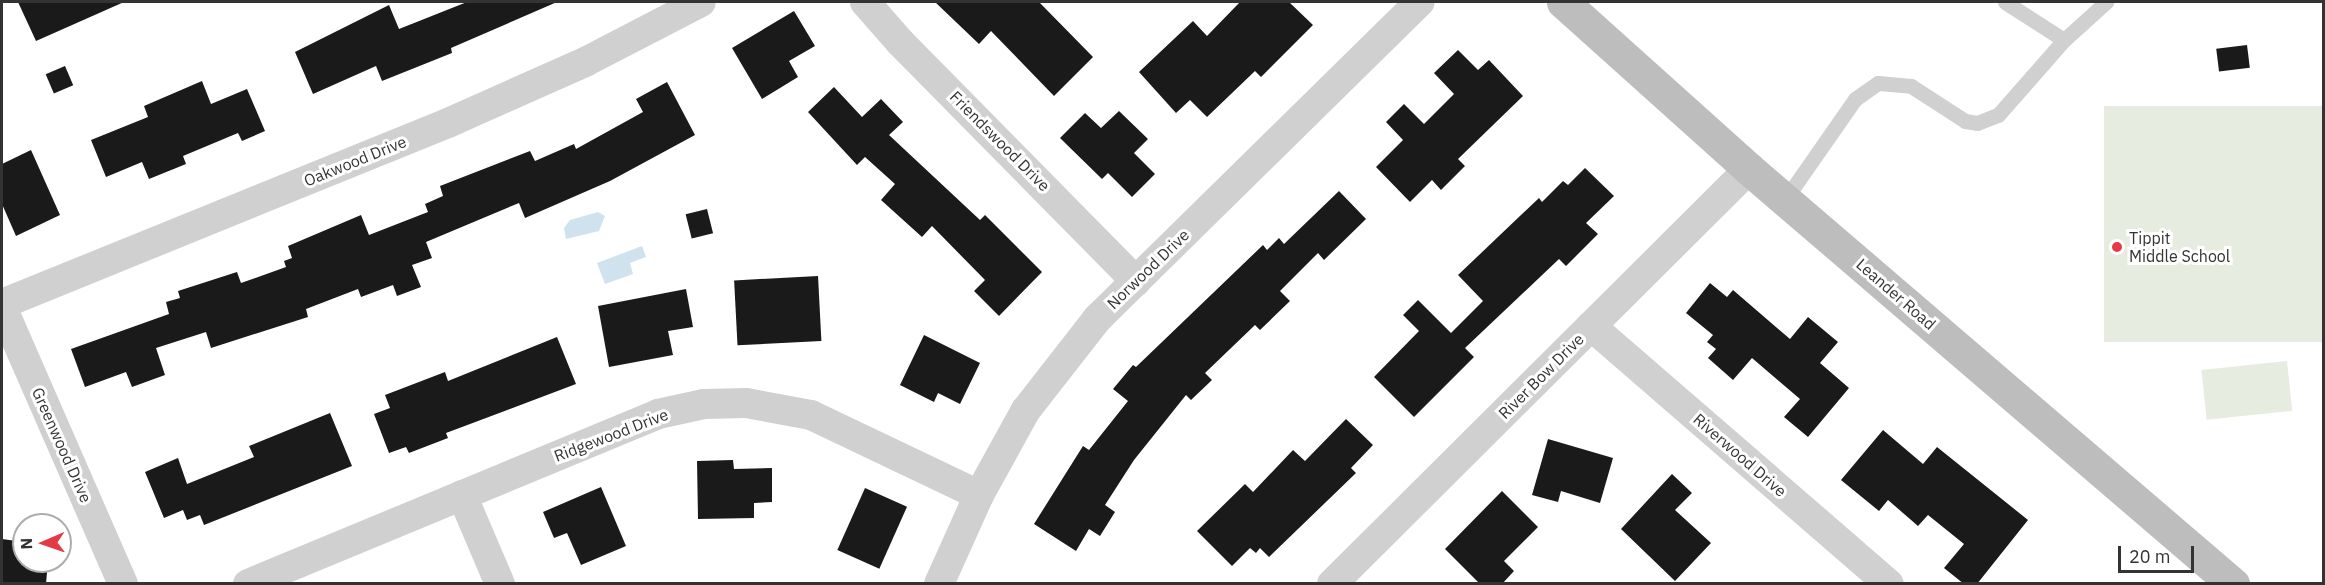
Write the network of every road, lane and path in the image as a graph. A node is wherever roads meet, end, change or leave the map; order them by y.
1 (700, 2) edge
2 (865, 2) edge
3 (1420, 2) edge
4 (1563, 2) edge
5 (2006, 2) edge
6 (2106, 2) edge
7 (2064, 40) junction
8 (1749, 169) junction
9 (1785, 198) junction
10 (1136, 281) junction
11 (2, 306) edge
12 (1591, 327) junction
13 (462, 495) junction
14 (979, 495) junction
15 (123, 584) edge
16 (248, 584) edge
17 (500, 584) edge
18 (939, 584) edge
19 (1332, 584) edge
20 (1889, 584) edge
21 (2232, 584) edge

1 - 11 street, Oakwood Drive
2 - 10 street, Friendswood Drive
3 - 10 street, Norwood Drive
4 - 8 main road, Leander Road
5 - 7 lane
6 - 7 lane
7 - 9 lane
8 - 9 main road, Leander Road
8 - 12 street, River Bow Drive
9 - 21 main road, Leander Road
10 - 14 street, Norwood Drive
11 - 15 street, Greenwood Drive
12 - 19 street, River Bow Drive
12 - 20 street, Riverwood Drive
13 - 14 street, Ridgewood Drive
13 - 16 street, Ridgewood Drive
13 - 17 street
14 - 18 street, Norwood Drive

